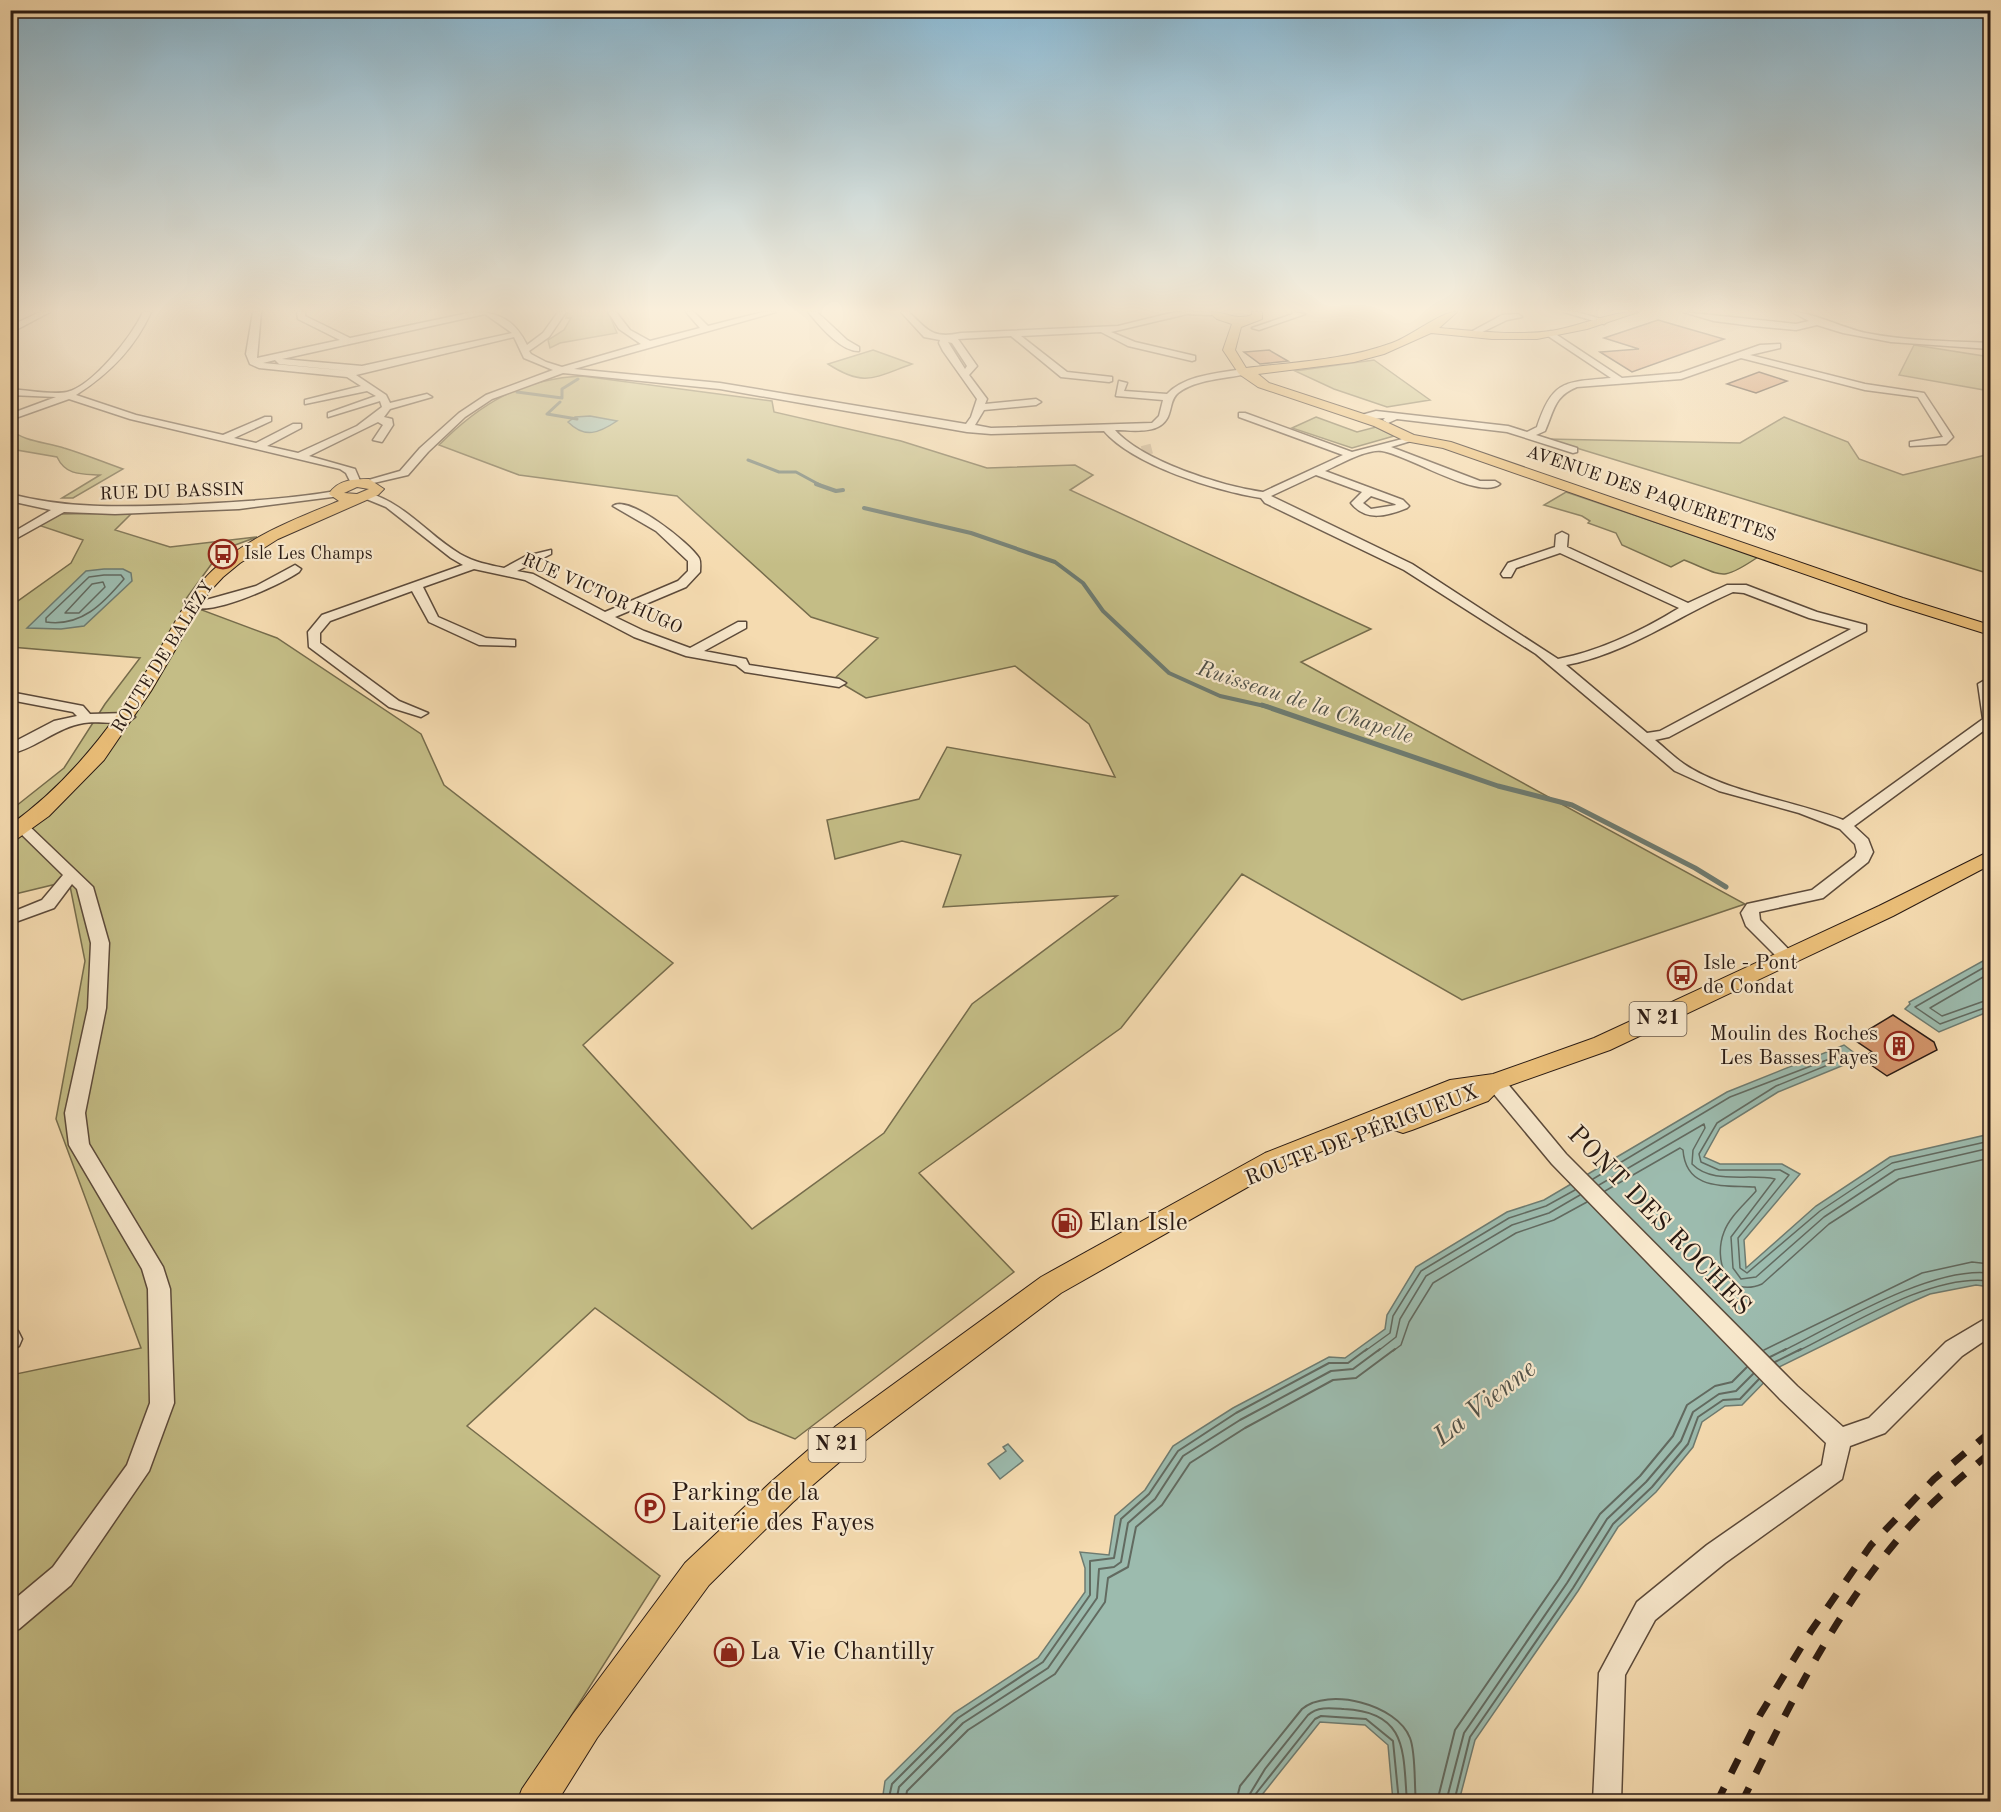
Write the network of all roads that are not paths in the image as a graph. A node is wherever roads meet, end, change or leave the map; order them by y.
1 (63, 397) edge
2 (72, 397) edge
3 (330, 397) edge
4 (380, 397) edge
5 (427, 397) dead end
6 (490, 397) edge
7 (781, 397) edge
8 (980, 397) edge
9 (1162, 397) edge
10 (1169, 397) joint
11 (1299, 397) edge
12 (1553, 397) edge
13 (1922, 397) edge
14 (308, 402) dead end
15 (385, 402) junction
16 (1036, 402) dead end
17 (981, 407) junction
18 (332, 415) dead end
19 (1242, 415) dead end
20 (1395, 416) junction
21 (10, 417) edge
22 (1359, 417) junction
23 (268, 419) dead end
24 (378, 419) junction
25 (1378, 423) junction
26 (297, 426) dead end
27 (967, 429) junction
28 (1108, 429) junction
29 (1530, 434) junction
30 (226, 438) junction
31 (1410, 438) junction
32 (378, 441) dead end
33 (1914, 444) dead end
34 (260, 446) junction
35 (1382, 447) junction
36 (1573, 450) dead end
37 (1352, 455) junction
38 (300, 456) junction
39 (1315, 471) junction
40 (1495, 484) dead end
41 (1370, 491) dead end
42 (355, 494) junction
43 (1264, 495) junction
44 (10, 497) edge
45 (619, 506) dead end
46 (60, 510) junction
47 (1562, 535) dead end
48 (10, 539) edge
49 (1561, 549) junction
50 (547, 552) dead end
51 (473, 566) junction
52 (295, 569) dead end
53 (508, 571) junction
54 (1507, 574) dead end
55 (416, 586) junction
56 (194, 605) junction
57 (1689, 608) junction
58 (603, 617) junction
59 (742, 625) dead end
60 (1990, 630) edge
61 (510, 643) dead end
62 (691, 653) junction
63 (1556, 663) junction
64 (839, 683) dead end
65 (1985, 684) dead end
66 (10, 696) edge
67 (422, 713) dead end
68 (128, 717) junction
69 (86, 718) junction
70 (1990, 720) edge
71 (1644, 738) junction
72 (10, 750) edge
73 (1845, 826) junction
74 (16, 831) edge
75 (1990, 857) edge
76 (72, 874) junction
77 (10, 919) edge
78 (1787, 957) junction
79 (1495, 1082) junction
80 (1990, 1325) edge
81 (1839, 1439) junction
82 (10, 1620) edge
83 (535, 1802) edge
84 (1607, 1802) edge

1 - 21 street
2 - 30 street, RUE VICTOR HUGO
3 - 14 street
4 - 15 street
5 - 15 street
6 - 42 street
7 - 27 street
8 - 17 street
9 - 10 street
10 - 28 street
11 - 22 main road, AVENUE DES PAQUERETTES
12 - 29 street
13 - 33 street
15 - 18 street
15 - 24 street
16 - 17 street
17 - 27 street
19 - 37 street
20 - 22 street
20 - 25 street
20 - 29 street
22 - 25 main road, AVENUE DES PAQUERETTES
23 - 30 street
24 - 32 street
24 - 38 street
25 - 31 main road, AVENUE DES PAQUERETTES
26 - 34 street
27 - 28 street
28 - 43 street
29 - 36 street
30 - 34 street, RUE VICTOR HUGO
31 - 35 street
31 - 60 main road, AVENUE DES PAQUERETTES
34 - 38 street, RUE VICTOR HUGO
35 - 37 street
35 - 40 street
37 - 39 street
38 - 42 street, RUE VICTOR HUGO
39 - 41 street
39 - 43 street
42 - 46 street, RUE DU BASSIN
42 - 51 street, RUE VICTOR HUGO
42 - 56 main road, ROUTE DE BALÉZY
43 - 63 street
44 - 46 street, RUE DU BASSIN
45 - 58 street
46 - 48 street
47 - 49 street
49 - 54 street
49 - 57 street
50 - 53 street
51 - 53 street, RUE VICTOR HUGO
51 - 55 street
52 - 56 street
53 - 58 street, RUE VICTOR HUGO
55 - 61 street
55 - 67 street
56 - 68 main road, ROUTE DE BALÉZY
57 - 63 street
57 - 71 street
58 - 62 street, RUE VICTOR HUGO
59 - 62 street
62 - 64 street, RUE VICTOR HUGO
63 - 71 street
65 - 70 street
66 - 69 street
68 - 69 street
68 - 74 main road, ROUTE DE BALÉZY
69 - 72 street
70 - 73 street
71 - 73 street
73 - 78 street
74 - 76 street
75 - 78 main road, N 21
76 - 77 street
76 - 82 street
78 - 79 main road, N 21
79 - 81 street, PONT DES ROCHES
79 - 83 main road, ROUTE DE PÉRIGUEUX / N 21
80 - 81 street
81 - 84 street

